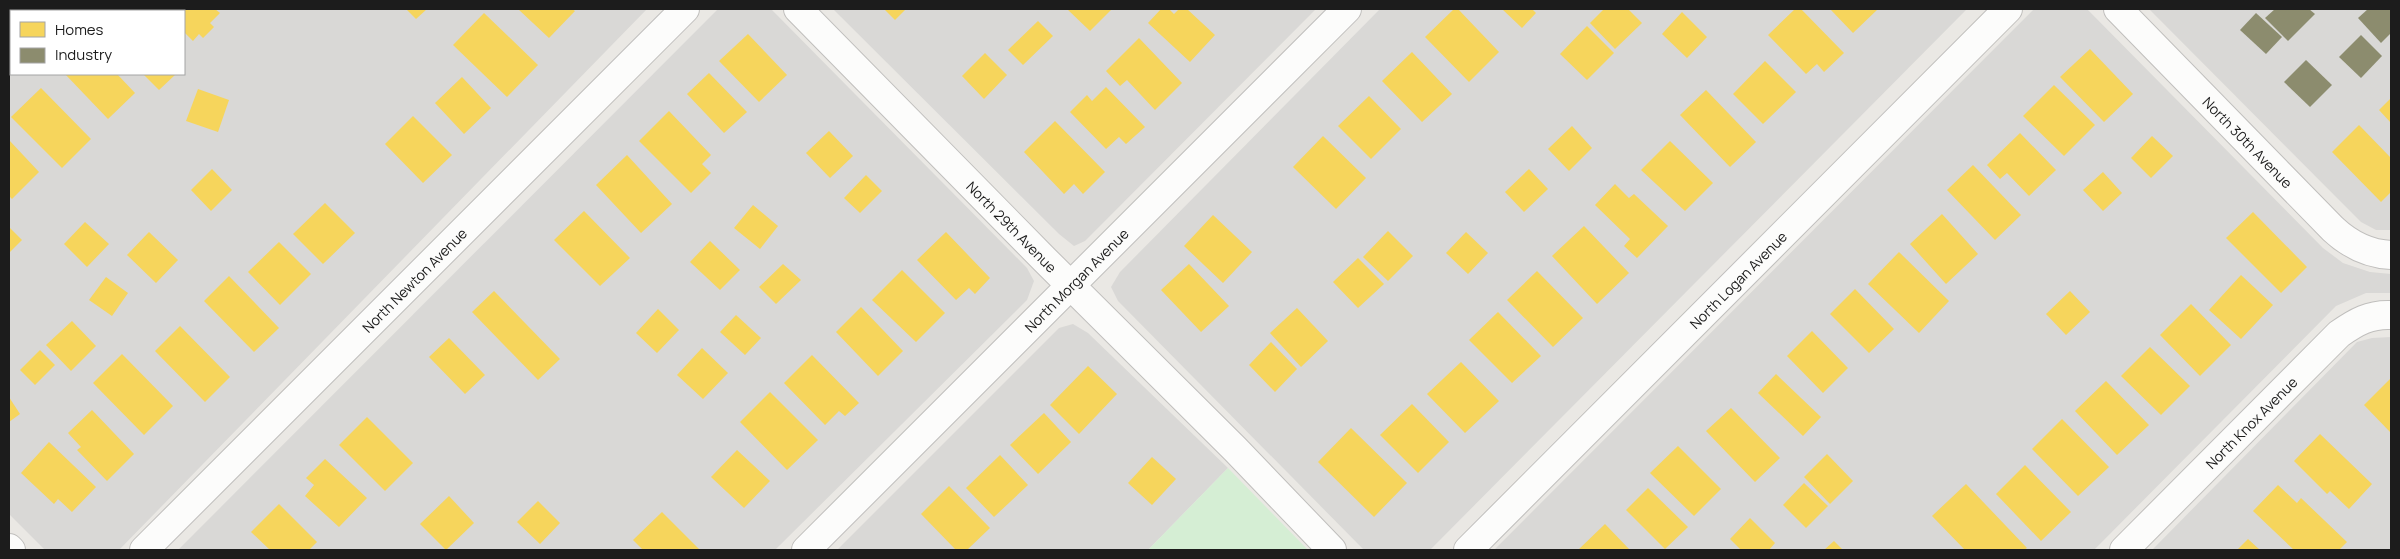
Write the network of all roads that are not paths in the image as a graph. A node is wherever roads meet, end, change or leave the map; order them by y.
1 (685, 9) edge
2 (798, 9) edge
3 (1347, 9) edge
4 (2008, 9) edge
5 (2118, 9) edge
6 (2391, 255) edge
7 (1071, 286) junction
8 (2390, 315) edge
9 (144, 550) edge
10 (806, 550) edge
11 (1332, 550) edge
12 (1468, 550) edge
13 (2124, 550) edge

1 - 9 street, North Newton Avenue
2 - 7 street, North 29th Avenue
3 - 7 street, North Morgan Avenue
4 - 12 street, North Logan Avenue
5 - 6 street, North 30th Avenue
7 - 10 street, North Morgan Avenue
7 - 11 street, North 29th Avenue
8 - 13 street, North Knox Avenue

